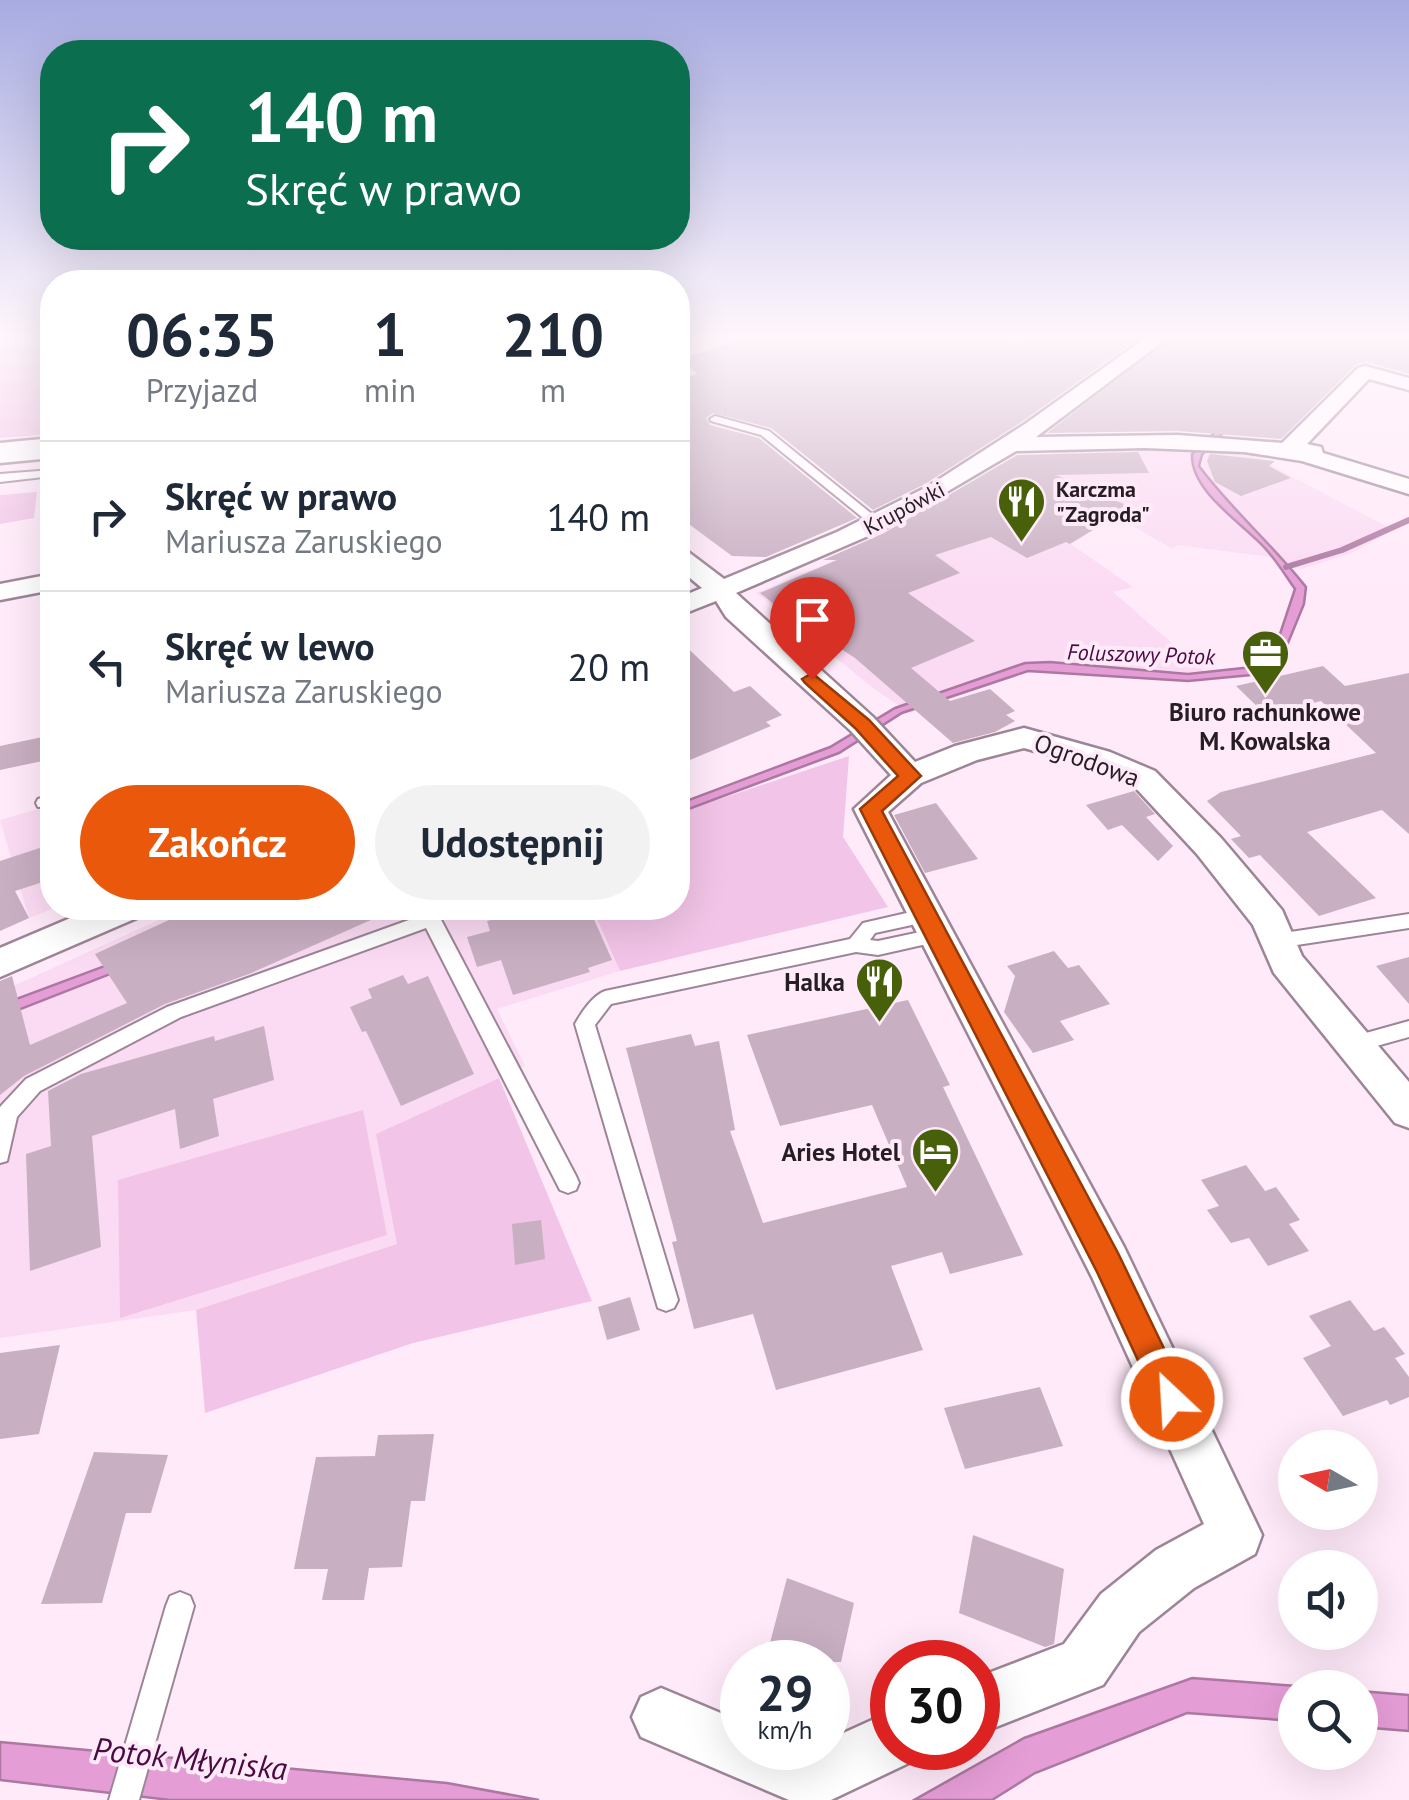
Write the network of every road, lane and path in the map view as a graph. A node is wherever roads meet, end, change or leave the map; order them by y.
1 (726, 421) edge
2 (1045, 421) edge
3 (1317, 421) edge
4 (1014, 444) junction
5 (40, 449) edge
6 (1304, 452) junction
7 (0, 453) edge
8 (40, 474) edge
9 (0, 478) edge
10 (1409, 487) edge
11 (878, 523) junction
12 (690, 566) edge
13 (40, 584) edge
14 (720, 590) junction
15 (0, 592) edge
16 (690, 603) edge
17 (898, 762) junction
18 (100, 920) edge
19 (411, 920) edge
20 (433, 920) edge
21 (1409, 921) edge
22 (929, 926) junction
23 (1273, 930) junction
24 (0, 964) edge
25 (1409, 1030) edge
26 (1355, 1044) junction
27 (1409, 1111) edge
28 (0, 1154) edge
29 (568, 1183) dead end
30 (666, 1300) dead end
31 (180, 1606) dead end
32 (1000, 1697) edge
33 (661, 1717) dead end
34 (870, 1750) edge
35 (124, 1800) edge

1 - 11 lane
2 - 4 street, Krupówki
3 - 6 street
4 - 6 street
4 - 11 street, Krupówki
5 - 7 street
6 - 10 street
8 - 9 lane
11 - 14 street, Krupówki
12 - 14 street
13 - 15 street
14 - 16 street, Krupówki
14 - 17 street
17 - 22 street, Ogrodowa
17 - 23 street, Ogrodowa
18 - 24 street
19 - 28 lane
20 - 29 lane
21 - 23 lane
22 - 30 lane
22 - 32 street
23 - 26 street, Ogrodowa
25 - 26 lane
26 - 27 street, Ogrodowa
31 - 35 lane
33 - 34 street

